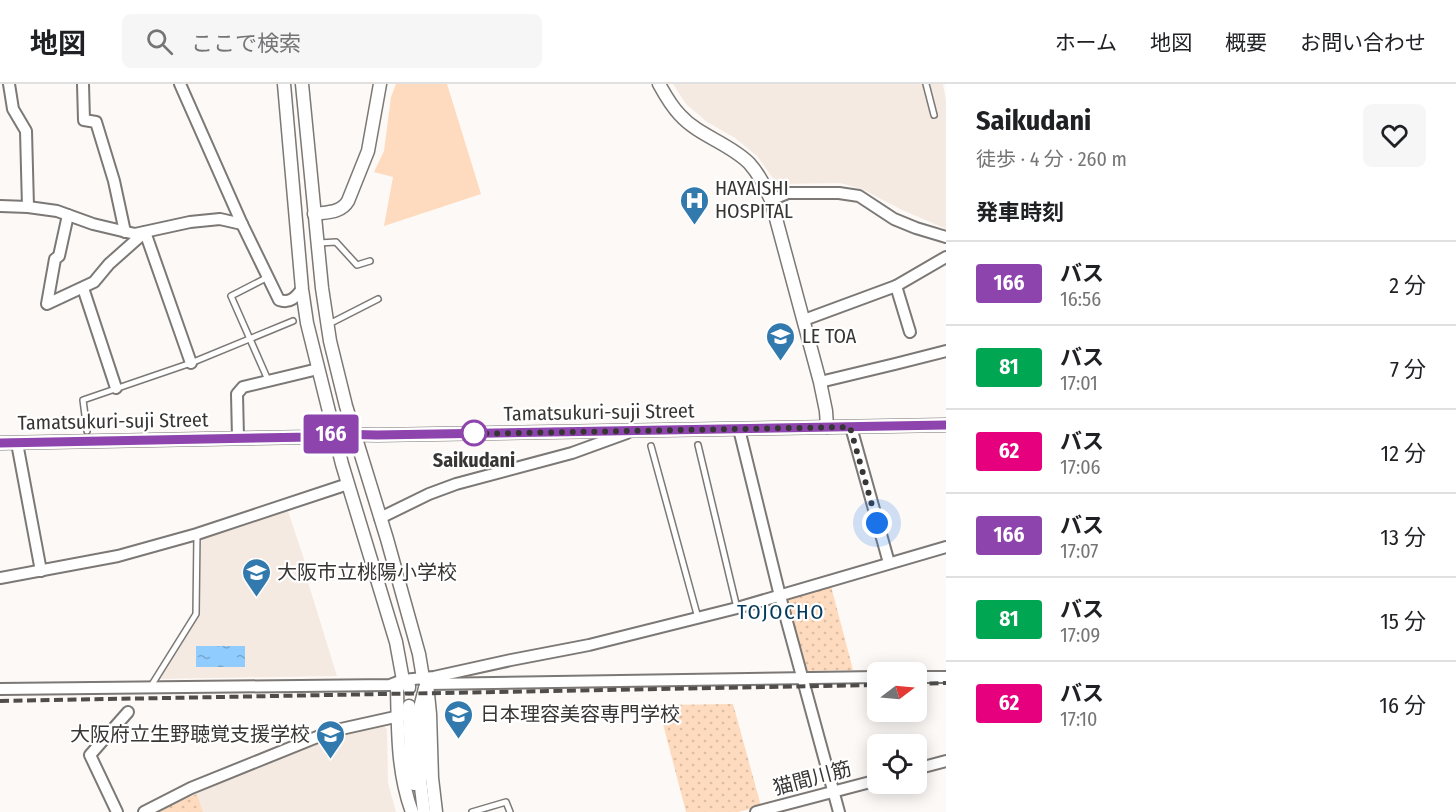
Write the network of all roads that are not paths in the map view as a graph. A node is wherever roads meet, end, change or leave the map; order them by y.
1 (9, 84) edge
2 (83, 84) edge
3 (180, 84) edge
4 (284, 84) edge
5 (302, 84) edge
6 (380, 84) edge
7 (659, 84) edge
8 (926, 84) edge
9 (934, 115) dead end
10 (771, 200) junction
11 (0, 206) edge
12 (28, 207) junction
13 (314, 214) junction
14 (68, 215) junction
15 (242, 224) junction
16 (125, 232) junction
17 (145, 232) junction
18 (946, 237) edge
19 (317, 244) junction
20 (946, 257) edge
21 (370, 261) dead end
22 (269, 276) junction
23 (896, 286) junction
24 (83, 288) junction
25 (302, 289) junction
26 (378, 298) dead end
27 (804, 320) junction
28 (293, 321) dead end
29 (328, 325) junction
30 (910, 332) dead end
31 (250, 338) junction
32 (946, 351) edge
33 (191, 363) junction
34 (318, 369) junction
35 (268, 380) junction
36 (820, 382) junction
37 (116, 388) junction
38 (946, 425) edge
39 (827, 427) junction
40 (850, 427) junction
41 (739, 429) junction
42 (87, 430) dead end
43 (633, 430) junction
44 (334, 434) junction
45 (356, 434) junction
46 (238, 438) junction
47 (0, 443) edge
48 (17, 443) junction
49 (698, 445) dead end
50 (651, 446) dead end
51 (348, 484) junction
52 (380, 518) junction
53 (197, 534) junction
54 (946, 547) edge
55 (889, 563) junction
56 (41, 571) junction
57 (0, 578) edge
58 (780, 596) junction
59 (737, 608) junction
60 (698, 618) junction
61 (867, 677) edge
62 (927, 677) edge
63 (946, 677) edge
64 (803, 678) junction
65 (425, 681) junction
66 (406, 684) junction
67 (150, 687) junction
68 (0, 689) edge
69 (128, 712) dead end
70 (414, 713) junction
71 (946, 761) edge
72 (927, 766) edge
73 (867, 783) edge
74 (833, 792) junction
75 (117, 812) edge
76 (144, 812) edge
77 (412, 812) edge
78 (419, 812) edge
79 (424, 812) edge
80 (436, 812) edge
81 (472, 812) edge
82 (510, 812) edge
83 (756, 812) edge
84 (839, 812) edge

1 - 12 street
2 - 16 street
3 - 15 street
4 - 25 street
5 - 13 street
6 - 13 street
7 - 10 street
8 - 9 lane
10 - 18 street
10 - 27 street
11 - 12 street
12 - 14 street
13 - 19 street
14 - 16 street
14 - 24 street
15 - 17 street
15 - 22 street
16 - 17 street
17 - 24 street
17 - 33 street
19 - 21 lane
19 - 29 street
20 - 23 street
22 - 25 street
22 - 31 lane
23 - 27 street
23 - 30 street
24 - 37 street
25 - 34 street
26 - 29 lane
27 - 36 street
28 - 31 lane
29 - 45 street
31 - 33 lane
31 - 35 lane
32 - 36 street
33 - 37 lane
34 - 35 street
34 - 44 street
35 - 46 street
36 - 39 street
37 - 42 lane
38 - 40 street, Tamatsukuri-suji Street
39 - 40 street, Tamatsukuri-suji Street
39 - 41 street, Tamatsukuri-suji Street
40 - 55 street
41 - 43 street, Tamatsukuri-suji Street
41 - 58 street
43 - 45 street, Tamatsukuri-suji Street
43 - 52 street
44 - 45 street, Tamatsukuri-suji Street
44 - 46 street, Tamatsukuri-suji Street
44 - 51 street
45 - 52 street
46 - 48 street, Tamatsukuri-suji Street
47 - 48 street, Tamatsukuri-suji Street
48 - 56 street
49 - 59 lane
50 - 60 lane
51 - 53 street
51 - 66 street
52 - 65 street
53 - 56 street
53 - 67 lane
54 - 55 street
55 - 58 street
56 - 57 street
58 - 59 street
58 - 64 street
59 - 60 street
60 - 65 street
61 - 64 street
62 - 63 street
64 - 65 street
64 - 74 street
65 - 66 street
65 - 70 street
66 - 67 street
66 - 70 street
67 - 68 street
69 - 75 street
70 - 76 street
70 - 77 street
70 - 78 street
70 - 79 street
70 - 80 street
71 - 72 street
73 - 74 street, 猫間川筋
74 - 83 street, 猫間川筋
74 - 84 street
81 - 82 lane

